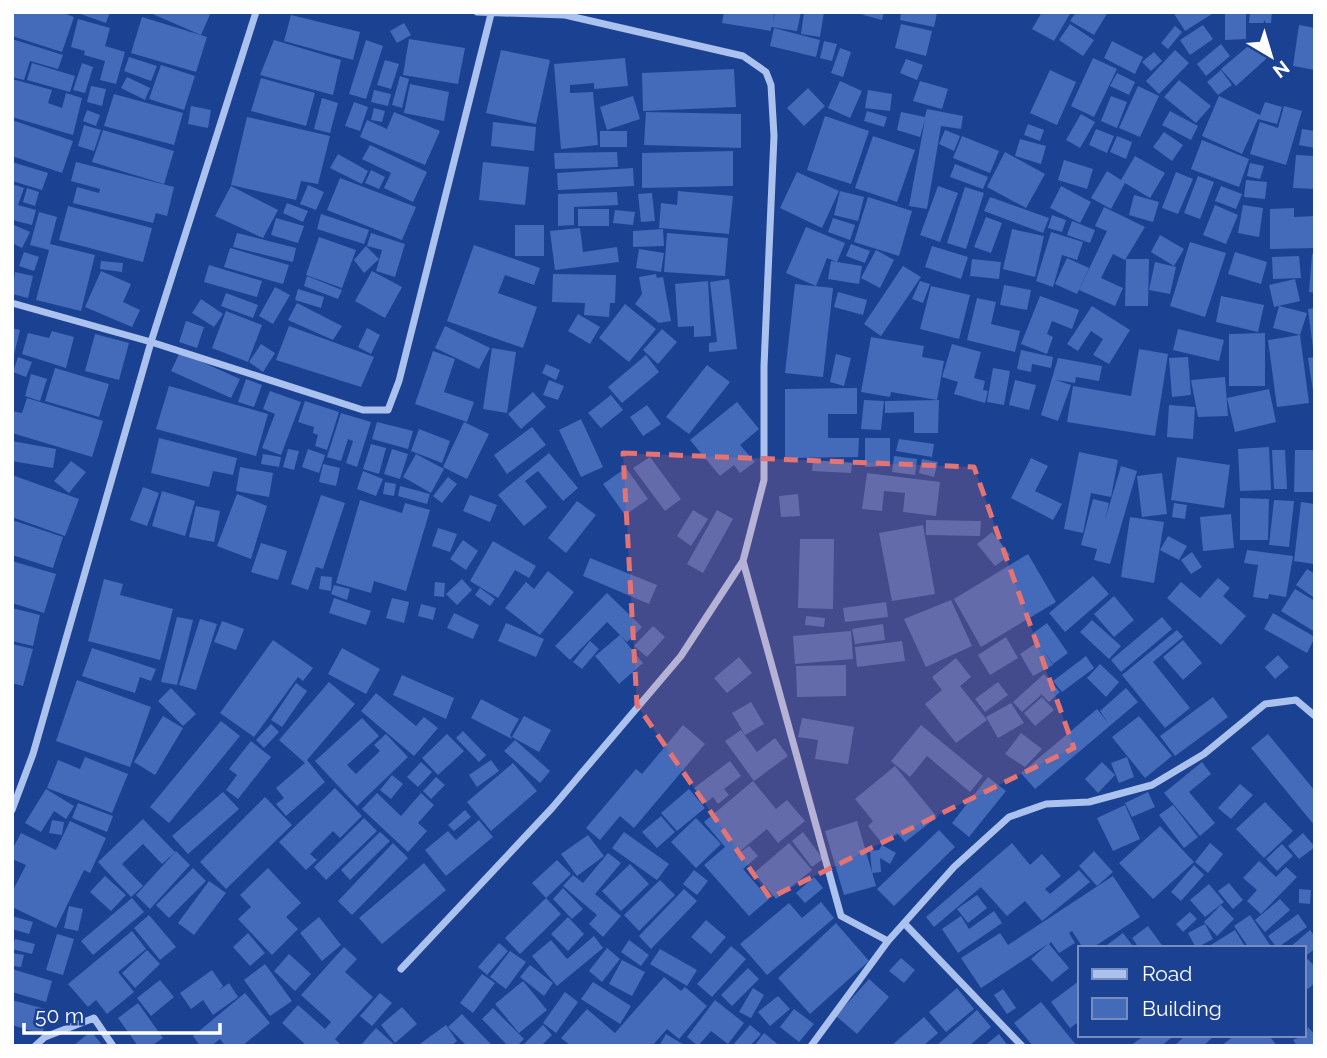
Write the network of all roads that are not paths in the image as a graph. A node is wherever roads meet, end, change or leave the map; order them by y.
1 (257, 12) edge
2 (477, 12) edge
3 (491, 14) junction
4 (565, 14) edge
5 (12, 303) edge
6 (151, 342) junction
7 (743, 561) junction
8 (1315, 716) edge
9 (12, 810) edge
10 (904, 923) junction
11 (888, 941) junction
12 (401, 969) dead end
13 (34, 1046) edge
14 (113, 1046) edge
15 (811, 1046) edge
16 (1022, 1046) edge

1 - 6 street
2 - 3 street
3 - 4 street
3 - 6 street
4 - 7 street
5 - 6 street
6 - 9 street
7 - 11 street
7 - 12 street
8 - 10 street
10 - 11 street
10 - 16 street
11 - 15 street
13 - 14 street

